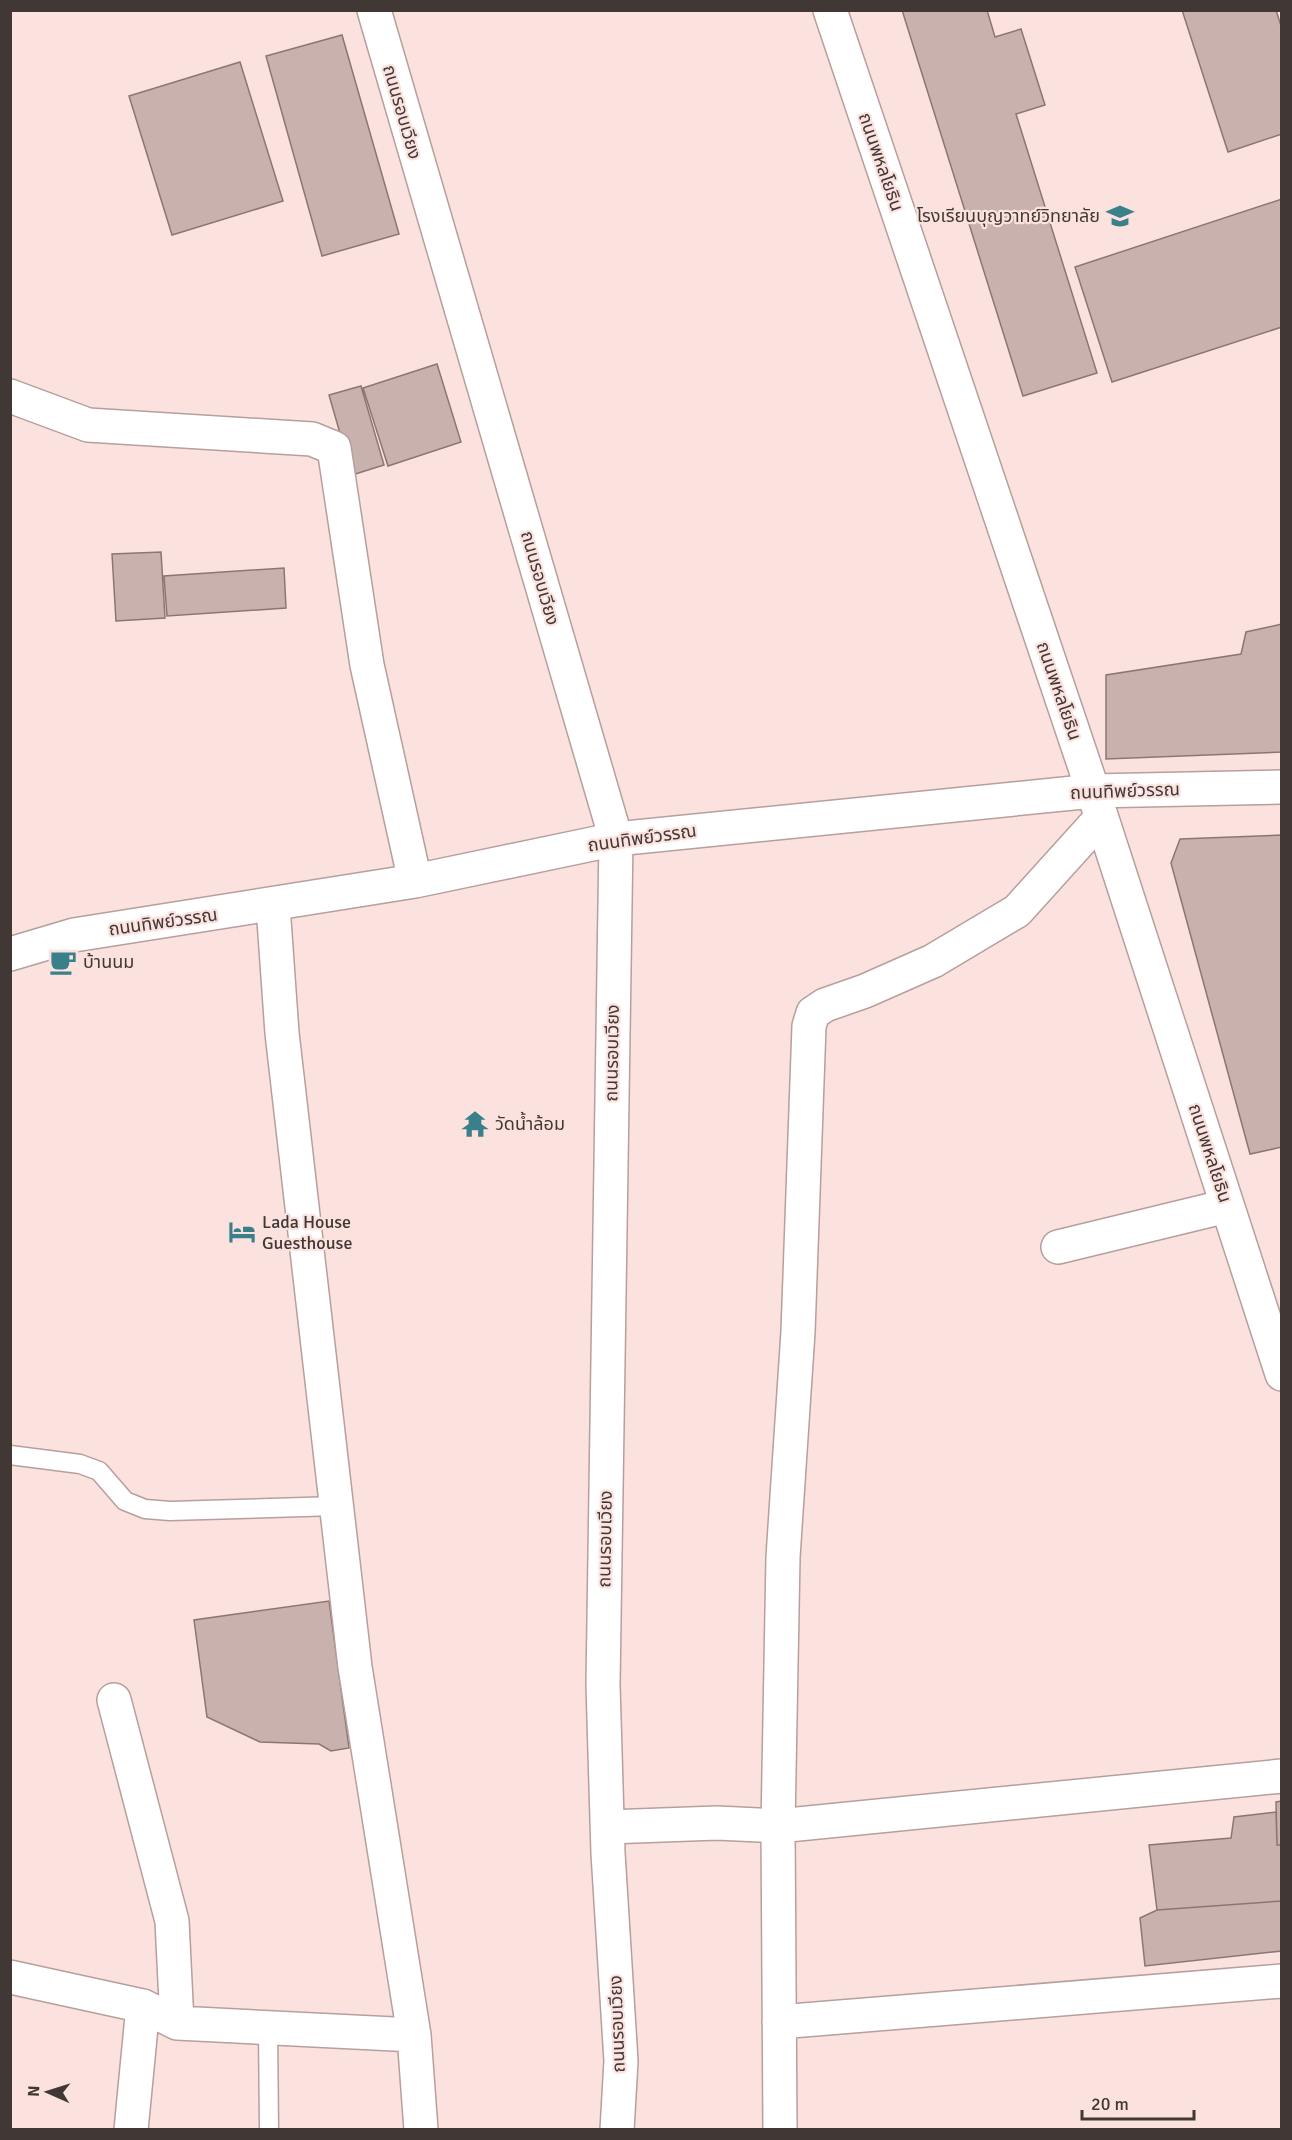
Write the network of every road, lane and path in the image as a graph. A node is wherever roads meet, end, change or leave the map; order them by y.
1 (830, 10) edge
2 (379, 12) edge
3 (10, 396) edge
4 (1281, 788) edge
5 (1097, 804) junction
6 (616, 839) junction
7 (415, 881) junction
8 (273, 906) junction
9 (10, 954) edge
10 (1227, 1206) junction
11 (1058, 1247) dead end
12 (1281, 1374) edge
13 (10, 1455) edge
14 (337, 1506) junction
15 (114, 1700) dead end
16 (1281, 1776) edge
17 (778, 1826) junction
18 (608, 1827) junction
19 (10, 1977) edge
20 (1281, 1981) edge
21 (143, 2006) junction
22 (779, 2022) junction
23 (177, 2023) junction
24 (268, 2027) junction
25 (414, 2035) junction
26 (131, 2130) edge
27 (269, 2130) edge
28 (420, 2130) edge
29 (617, 2130) edge
30 (780, 2130) edge

1 - 5 street, ถนนพหลโยธิน
2 - 6 street, ถนนรอบเวียง
3 - 7 street
4 - 5 street, ถนนทิพย์วรรณ
5 - 6 street, ถนนทิพย์วรรณ
5 - 10 street, ถนนพหลโยธิน
5 - 17 street
6 - 7 street, ถนนทิพย์วรรณ
6 - 18 street, ถนนรอบเวียง
7 - 8 street, ถนนทิพย์วรรณ
8 - 9 street, ถนนทิพย์วรรณ
8 - 14 street
10 - 11 street
10 - 12 street, ถนนพหลโยธิน
13 - 14 lane
14 - 25 street
15 - 23 street
16 - 17 street
17 - 18 street
17 - 22 street
18 - 29 street, ถนนรอบเวียง
19 - 21 street
20 - 22 street
21 - 23 street
21 - 26 street
22 - 30 street
23 - 24 street
24 - 25 street
24 - 27 lane
25 - 28 street

